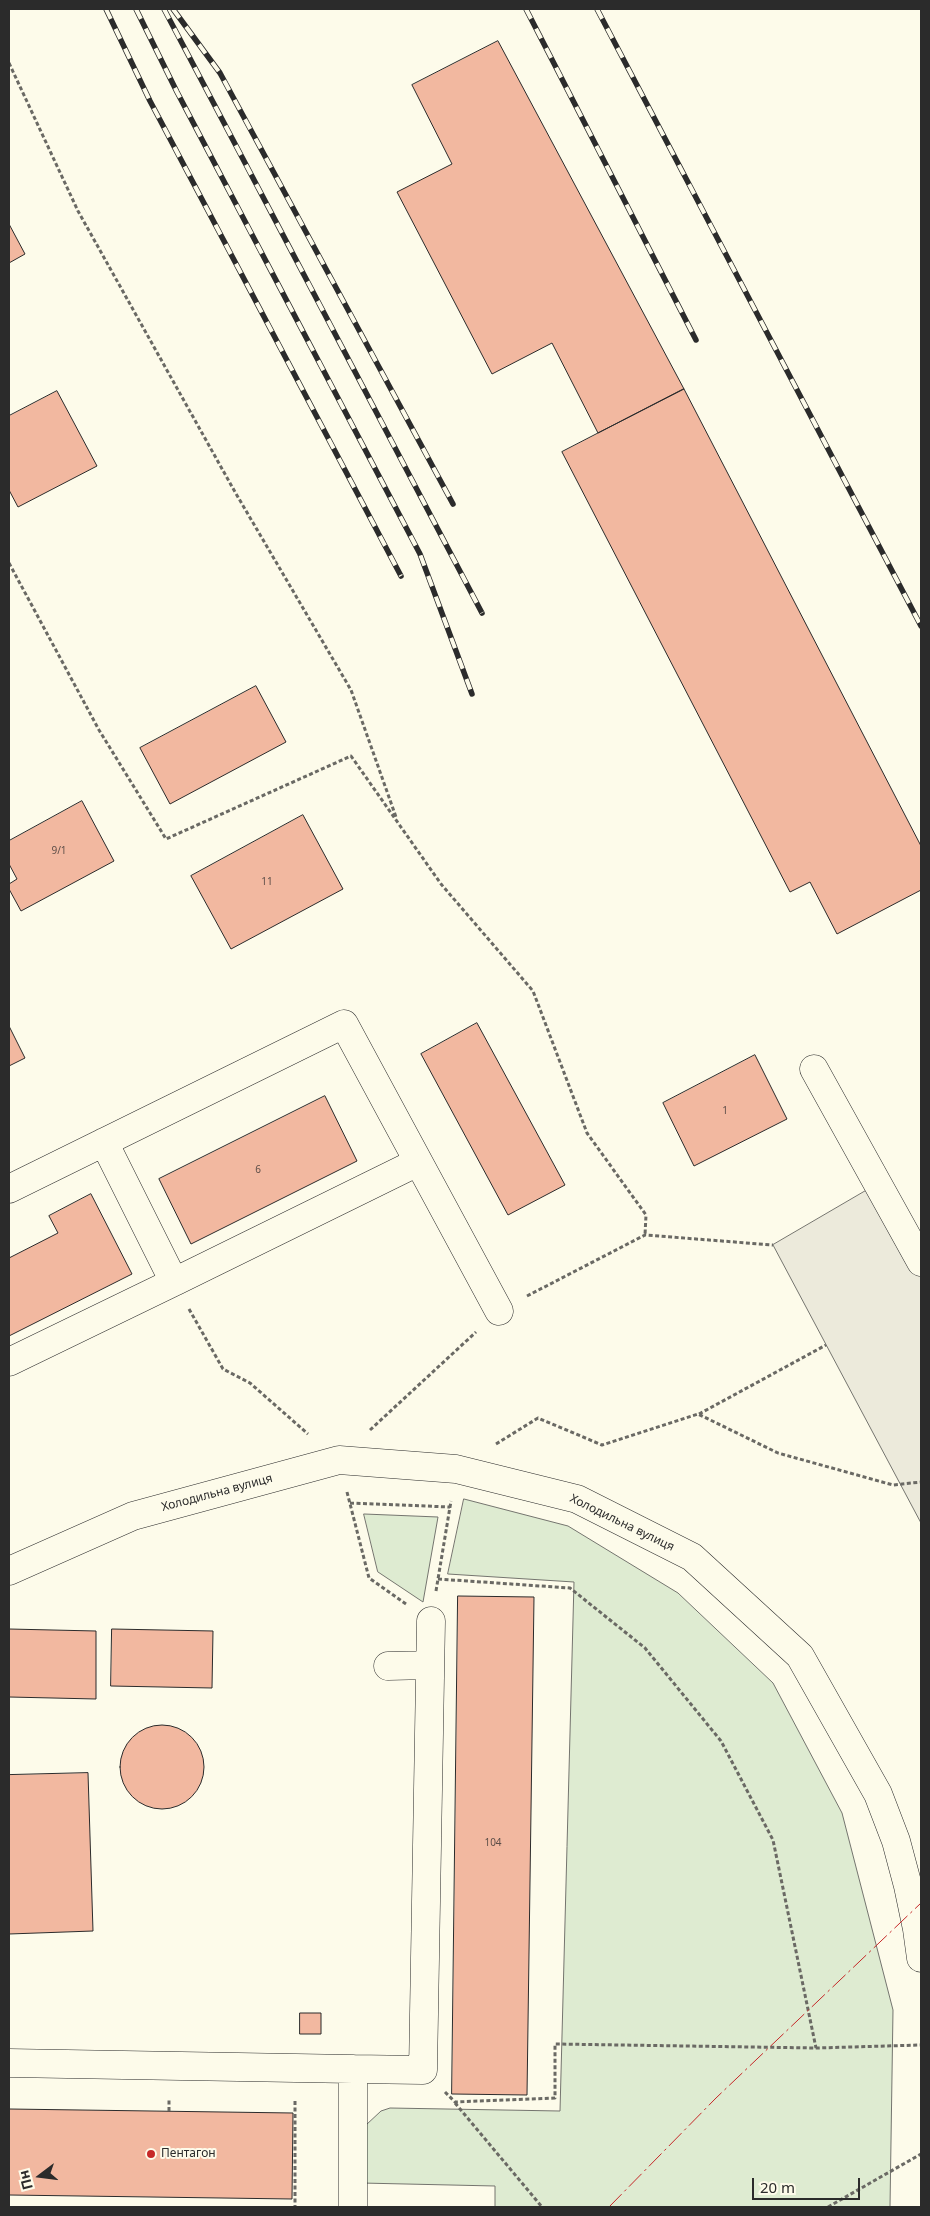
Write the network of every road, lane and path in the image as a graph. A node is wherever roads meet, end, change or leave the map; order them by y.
1 (9, 63) edge
2 (9, 563) edge
3 (397, 821) junction
4 (814, 1069) dead end
5 (104, 1142) junction
6 (418, 1162) junction
7 (9, 1189) edge
8 (645, 1235) junction
9 (773, 1245) dead end
10 (921, 1262) edge
11 (174, 1282) junction
12 (499, 1311) junction
13 (826, 1346) dead end
14 (9, 1362) edge
15 (698, 1414) junction
16 (339, 1460) junction
17 (456, 1469) junction
18 (921, 1482) edge
19 (350, 1503) junction
20 (450, 1507) junction
21 (9, 1571) edge
22 (438, 1580) junction
23 (431, 1621) junction
24 (430, 1665) junction
25 (388, 1666) dead end
26 (921, 1958) edge
27 (921, 2045) edge
28 (816, 2048) junction
29 (9, 2062) edge
30 (279, 2066) junction
31 (353, 2069) junction
32 (423, 2070) junction
33 (455, 2102) junction
34 (921, 2154) edge
35 (295, 2207) edge
36 (352, 2207) edge
37 (542, 2207) edge
38 (828, 2207) edge

1 - 3 path
2 - 3 path
3 - 8 path
4 - 10 street
5 - 6 street
5 - 7 street
5 - 11 street
6 - 11 street
6 - 12 street
8 - 9 path
8 - 12 path
11 - 14 street
11 - 16 path
12 - 16 path
13 - 15 path
15 - 17 path
15 - 18 path
16 - 17 street, Холодильна вулиця
16 - 19 path
16 - 21 street, Холодильна вулиця
17 - 20 path
17 - 26 street, Холодильна вулиця
19 - 20 path
19 - 23 path
20 - 22 path
22 - 23 path
22 - 28 path
23 - 24 street
24 - 25 street
24 - 32 street
27 - 28 path
28 - 33 path
29 - 30 street
30 - 31 street
30 - 35 path
31 - 32 street
31 - 36 street
32 - 33 path
33 - 37 path
34 - 38 path

